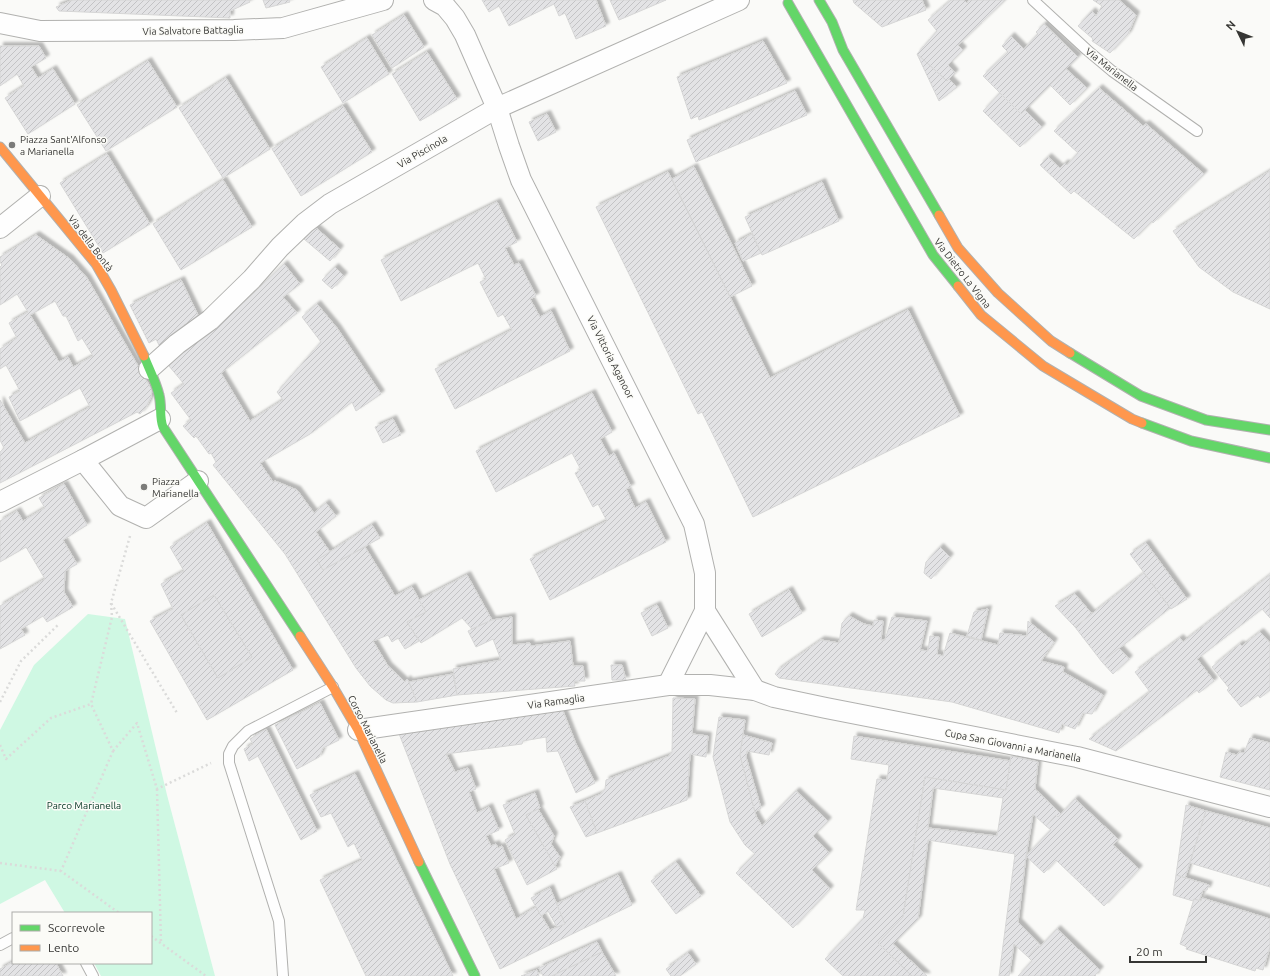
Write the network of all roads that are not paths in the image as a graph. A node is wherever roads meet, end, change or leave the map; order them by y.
1 (383, 0) edge
2 (739, 0) edge
3 (820, 0) edge
4 (1033, 0) edge
5 (785, 1) edge
6 (445, 2) edge
7 (800, 3) dead end
8 (0, 23) edge
9 (497, 108) junction
10 (1197, 131) dead end
11 (0, 147) edge
12 (40, 196) junction
13 (0, 228) edge
14 (149, 369) junction
15 (161, 414) junction
16 (1270, 430) edge
17 (1270, 458) edge
18 (83, 460) junction
19 (198, 481) junction
20 (0, 502) edge
21 (705, 611) junction
22 (668, 685) junction
23 (333, 687) junction
24 (755, 690) junction
25 (358, 730) junction
26 (1270, 807) edge
27 (12, 939) edge
28 (0, 945) edge
29 (87, 964) edge
30 (93, 976) edge
31 (283, 976) edge
32 (475, 976) edge

1 - 8 street, Via Salvatore Battaglia
2 - 9 street, Via Piscinola
3 - 16 street, Via Dietro La Vigna
4 - 10 lane, Via Marianella
5 - 7 street
5 - 17 street, Via Dietro La Vigna
6 - 9 street
9 - 14 street, Via Piscinola
9 - 21 street, Via Vittoria Aganoor
11 - 12 street, Via della Bontà
12 - 13 street
12 - 14 street, Via della Bontà
14 - 15 street, Via della Bontà
15 - 18 street
15 - 19 street
18 - 19 street
18 - 20 street
19 - 23 street, Corso Marianella
21 - 22 street, Via Vittoria Aganoor
21 - 24 street
22 - 24 street, Via Ramaglia
22 - 25 street, Via Ramaglia
23 - 25 street, Corso Marianella
23 - 31 lane
24 - 26 street, Cupa San Giovanni a Marianella
25 - 32 street, Corso Marianella
27 - 28 lane
29 - 30 lane

